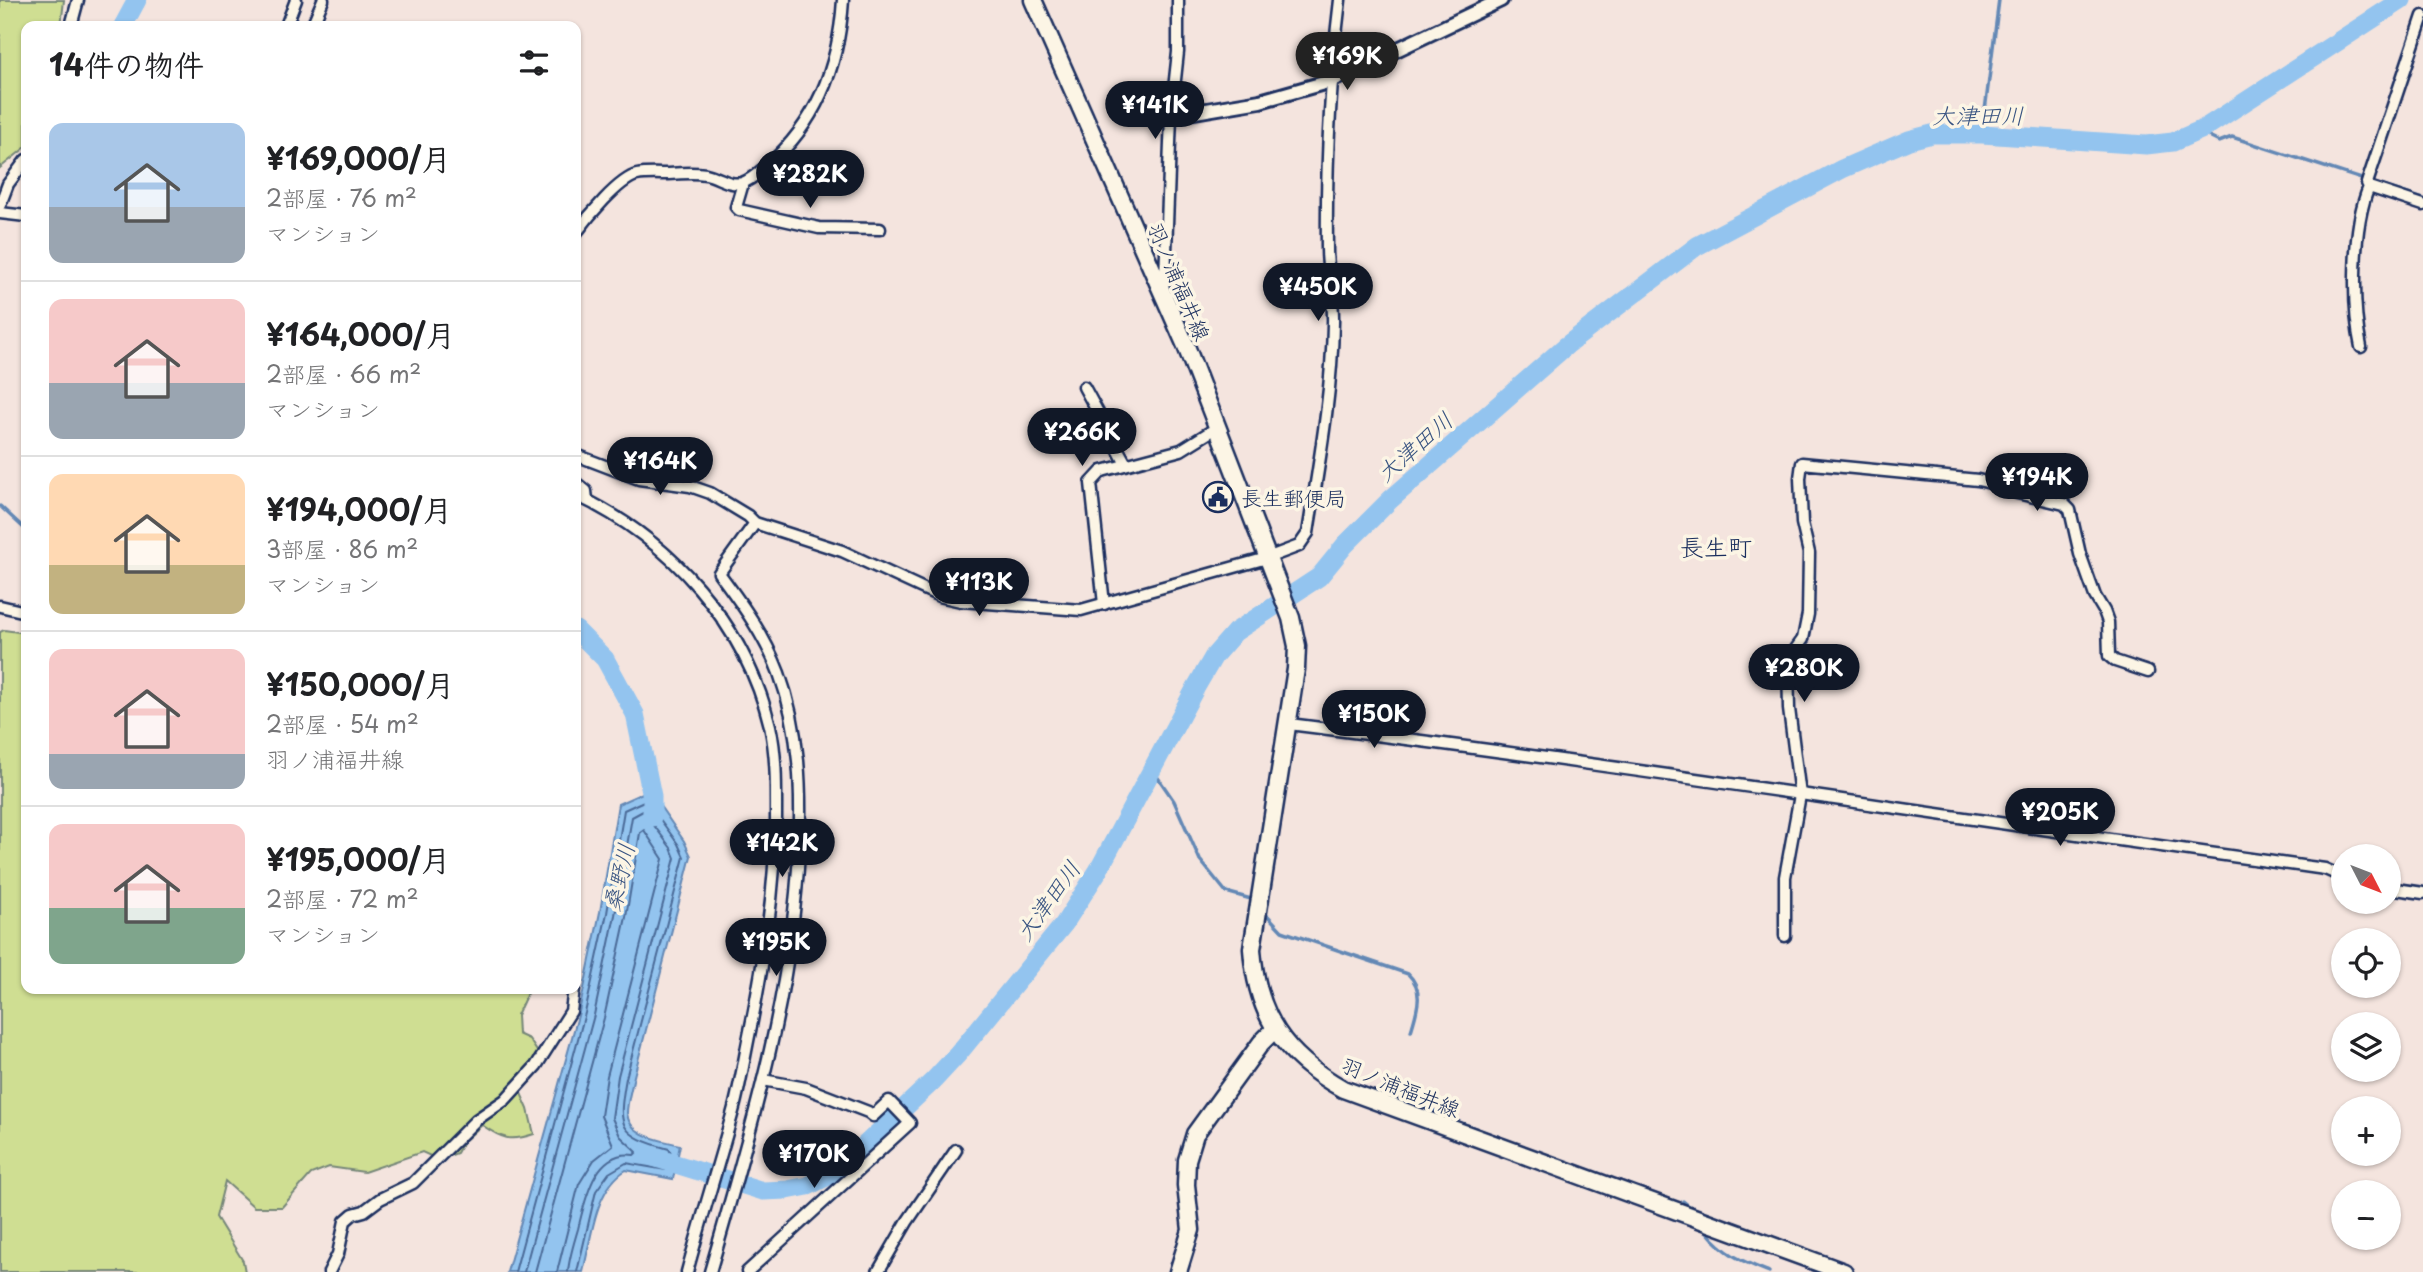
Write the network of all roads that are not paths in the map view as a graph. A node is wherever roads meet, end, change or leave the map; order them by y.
1 (78, 0) edge
2 (296, 0) edge
3 (323, 0) edge
4 (843, 0) edge
5 (1033, 0) edge
6 (1178, 0) edge
7 (1340, 0) edge
8 (1501, 0) edge
9 (2423, 16) edge
10 (72, 21) edge
11 (288, 21) edge
12 (314, 21) edge
13 (1331, 81) junction
14 (1171, 116) junction
15 (21, 167) edge
16 (743, 183) junction
17 (2369, 187) junction
18 (0, 205) edge
19 (2423, 205) edge
20 (581, 228) edge
21 (880, 229) dead end
22 (1162, 291) junction
23 (2361, 347) dead end
24 (1084, 387) dead end
25 (1218, 427) junction
26 (581, 457) edge
27 (1126, 464) junction
28 (581, 487) edge
29 (581, 497) edge
30 (587, 500) junction
31 (755, 523) junction
32 (1267, 558) junction
33 (1104, 604) junction
34 (0, 606) edge
35 (21, 611) edge
36 (2148, 672) dead end
37 (1289, 724) junction
38 (1800, 794) junction
39 (2331, 872) edge
40 (2401, 890) edge
41 (2423, 893) edge
42 (1785, 936) dead end
43 (573, 994) edge
44 (1274, 1030) junction
45 (763, 1080) junction
46 (956, 1150) dead end
47 (329, 1272) edge
48 (687, 1272) edge
49 (710, 1272) edge
50 (747, 1272) edge
51 (878, 1272) edge
52 (1178, 1272) edge
53 (1843, 1272) edge

1 - 10 street
2 - 11 street
3 - 12 street
4 - 16 street
5 - 22 main road, 羽ノ浦福井線
6 - 14 street
7 - 13 street
8 - 13 street
9 - 17 street
13 - 14 street
13 - 32 street
14 - 22 street
15 - 18 street
16 - 20 street
16 - 21 street
17 - 19 street
17 - 23 street
22 - 25 main road, 羽ノ浦福井線
24 - 27 street
25 - 27 street
25 - 32 main road, 羽ノ浦福井線
26 - 31 street
27 - 33 street
28 - 30 street
29 - 30 street
30 - 48 street
31 - 33 street
31 - 45 street
32 - 33 street
32 - 37 main road, 羽ノ浦福井線
34 - 35 street
36 - 38 street
37 - 38 street
37 - 44 main road, 羽ノ浦福井線
38 - 39 street
38 - 42 street
40 - 41 street
43 - 47 street
44 - 52 main road
44 - 53 main road, 羽ノ浦福井線
45 - 49 street
45 - 50 street
46 - 51 street

